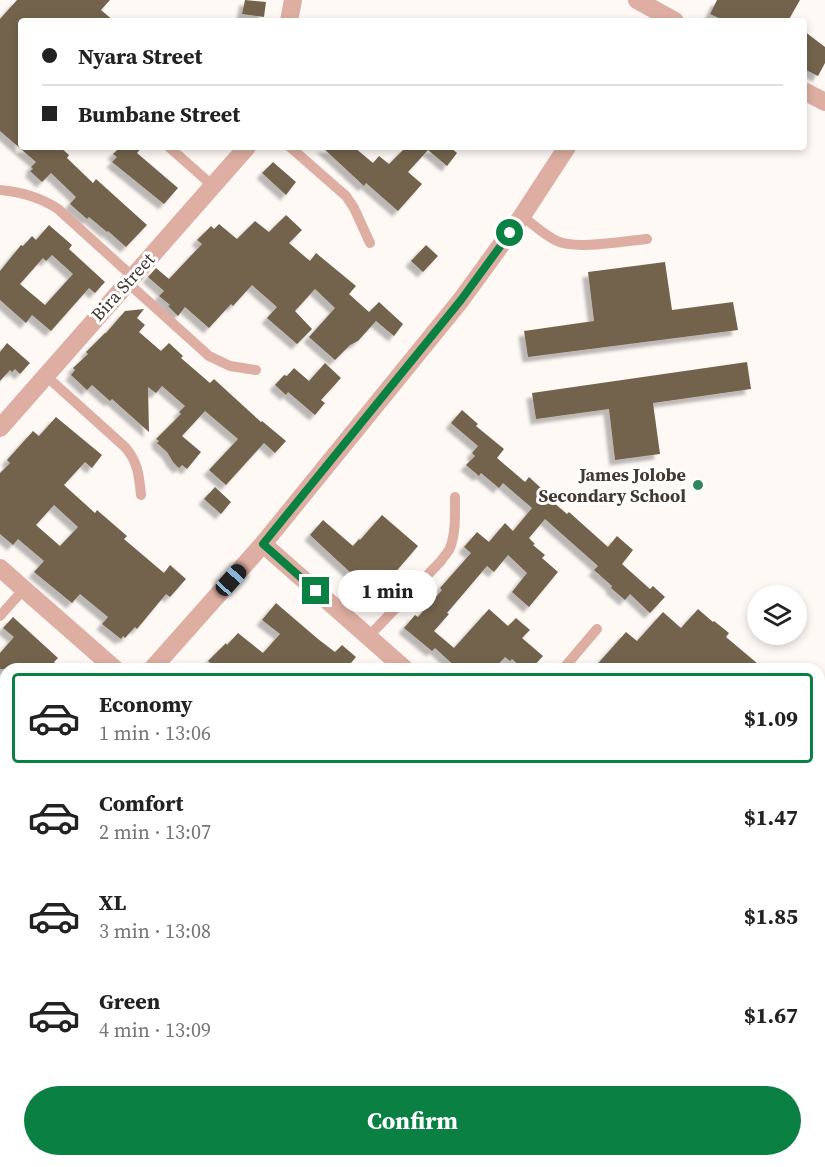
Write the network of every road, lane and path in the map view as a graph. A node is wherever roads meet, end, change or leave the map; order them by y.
1 (293, 0) edge
2 (637, 0) edge
3 (656, 11) edge
4 (290, 18) edge
5 (669, 18) edge
6 (807, 93) edge
7 (825, 102) edge
8 (172, 150) edge
9 (243, 150) edge
10 (293, 150) edge
11 (565, 150) edge
12 (213, 186) junction
13 (0, 190) edge
14 (522, 216) junction
15 (647, 239) dead end
16 (370, 243) dead end
17 (130, 280) junction
18 (256, 370) dead end
19 (45, 375) junction
20 (0, 428) edge
21 (141, 495) dead end
22 (455, 497) dead end
23 (263, 544) junction
24 (0, 568) edge
25 (24, 589) junction
26 (0, 616) edge
27 (597, 629) dead end
28 (368, 638) junction
29 (108, 663) edge
30 (157, 663) edge
31 (398, 663) edge
32 (568, 663) edge

1 - 4 street
2 - 3 street
3 - 5 street
6 - 7 street
8 - 12 lane
9 - 12 street, Bira Street
10 - 16 lane
11 - 14 street
12 - 17 street, Bira Street
13 - 17 lane
14 - 15 lane
14 - 23 street
17 - 18 lane
17 - 19 street, Bira Street
19 - 20 street, Bira Street
19 - 21 lane
22 - 28 lane
23 - 28 street
23 - 30 street
24 - 25 street
25 - 26 lane
25 - 29 street
27 - 32 lane
28 - 31 street

